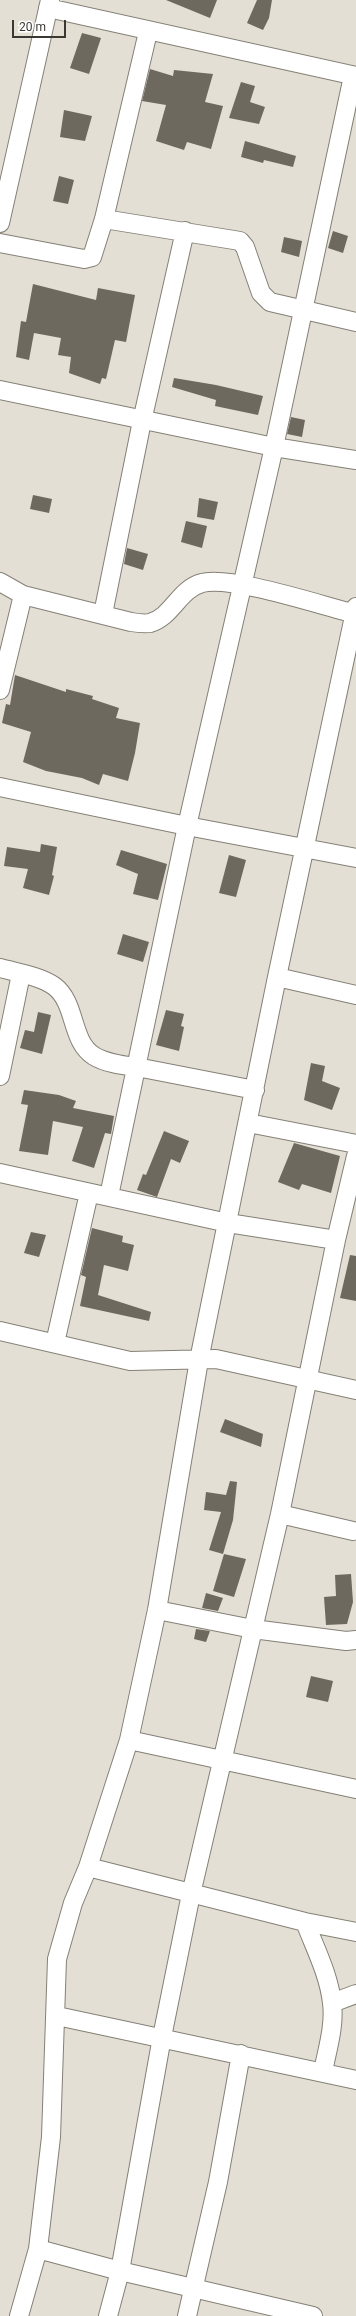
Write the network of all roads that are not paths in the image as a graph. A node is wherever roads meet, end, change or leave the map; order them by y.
1 (49, 4) edge
2 (148, 32) junction
3 (355, 76) edge
4 (104, 219) junction
5 (0, 223) edge
6 (185, 232) junction
7 (0, 243) edge
8 (303, 311) junction
9 (356, 322) edge
10 (0, 390) edge
11 (142, 421) junction
12 (274, 447) junction
13 (356, 460) edge
14 (0, 582) edge
15 (242, 585) junction
16 (23, 595) junction
17 (356, 612) edge
18 (103, 614) junction
19 (0, 690) edge
20 (0, 787) edge
21 (187, 826) junction
22 (306, 848) junction
23 (356, 858) edge
24 (0, 968) edge
25 (21, 974) junction
26 (277, 977) junction
27 (356, 995) edge
28 (136, 1067) junction
29 (0, 1076) edge
30 (255, 1090) junction
31 (248, 1123) junction
32 (356, 1144) edge
33 (356, 1156) edge
34 (0, 1173) edge
35 (89, 1193) junction
36 (109, 1196) junction
37 (228, 1223) junction
38 (336, 1240) junction
39 (0, 1331) edge
40 (55, 1343) junction
41 (199, 1360) junction
42 (307, 1379) junction
43 (356, 1390) edge
44 (280, 1514) junction
45 (355, 1529) edge
46 (157, 1610) junction
47 (252, 1629) junction
48 (356, 1640) edge
49 (129, 1740) junction
50 (223, 1760) junction
51 (356, 1789) edge
52 (88, 1867) junction
53 (191, 1894) junction
54 (305, 1922) junction
55 (356, 1932) edge
56 (356, 1994) edge
57 (332, 2003) junction
58 (57, 2016) junction
59 (162, 2037) junction
60 (242, 2054) junction
61 (323, 2072) junction
62 (356, 2080) edge
63 (38, 2249) junction
64 (120, 2271) junction
65 (194, 2289) junction
66 (19, 2316) edge
67 (108, 2316) edge
68 (187, 2316) edge
69 (313, 2316) edge

1 - 2 street
1 - 5 street
2 - 3 street
2 - 4 street
3 - 8 street
4 - 6 street
4 - 7 street
6 - 8 street
6 - 11 street
8 - 9 street
8 - 12 street
10 - 11 street
11 - 12 street
11 - 18 street
12 - 13 street
12 - 15 street
14 - 16 street
15 - 17 street
15 - 18 street
15 - 21 street
16 - 18 street
16 - 19 street
17 - 22 street
20 - 21 street
21 - 22 street
21 - 28 street
22 - 23 street
22 - 26 street
24 - 25 street
25 - 28 street
25 - 29 street
26 - 27 street
26 - 30 street
28 - 30 street
28 - 36 street
30 - 31 street
31 - 32 street
31 - 37 street
33 - 38 street
34 - 35 street
35 - 36 street
35 - 40 street
36 - 37 street
37 - 38 street
37 - 41 street
38 - 42 street
39 - 40 street
40 - 41 street
41 - 42 street
41 - 46 street
42 - 43 street
42 - 44 street
44 - 45 street
44 - 47 street
46 - 47 street
46 - 49 street
47 - 48 street
47 - 50 street
49 - 50 street
49 - 52 street
50 - 51 street
50 - 53 street
52 - 53 street
52 - 58 street
53 - 54 street
53 - 59 street
54 - 55 street
54 - 57 street
56 - 57 street
57 - 61 street
58 - 59 street
58 - 63 street
59 - 60 street
59 - 64 street
60 - 61 street
60 - 65 street
61 - 62 street
63 - 64 street
63 - 66 street
64 - 65 street
64 - 67 street
65 - 68 street
65 - 69 street

